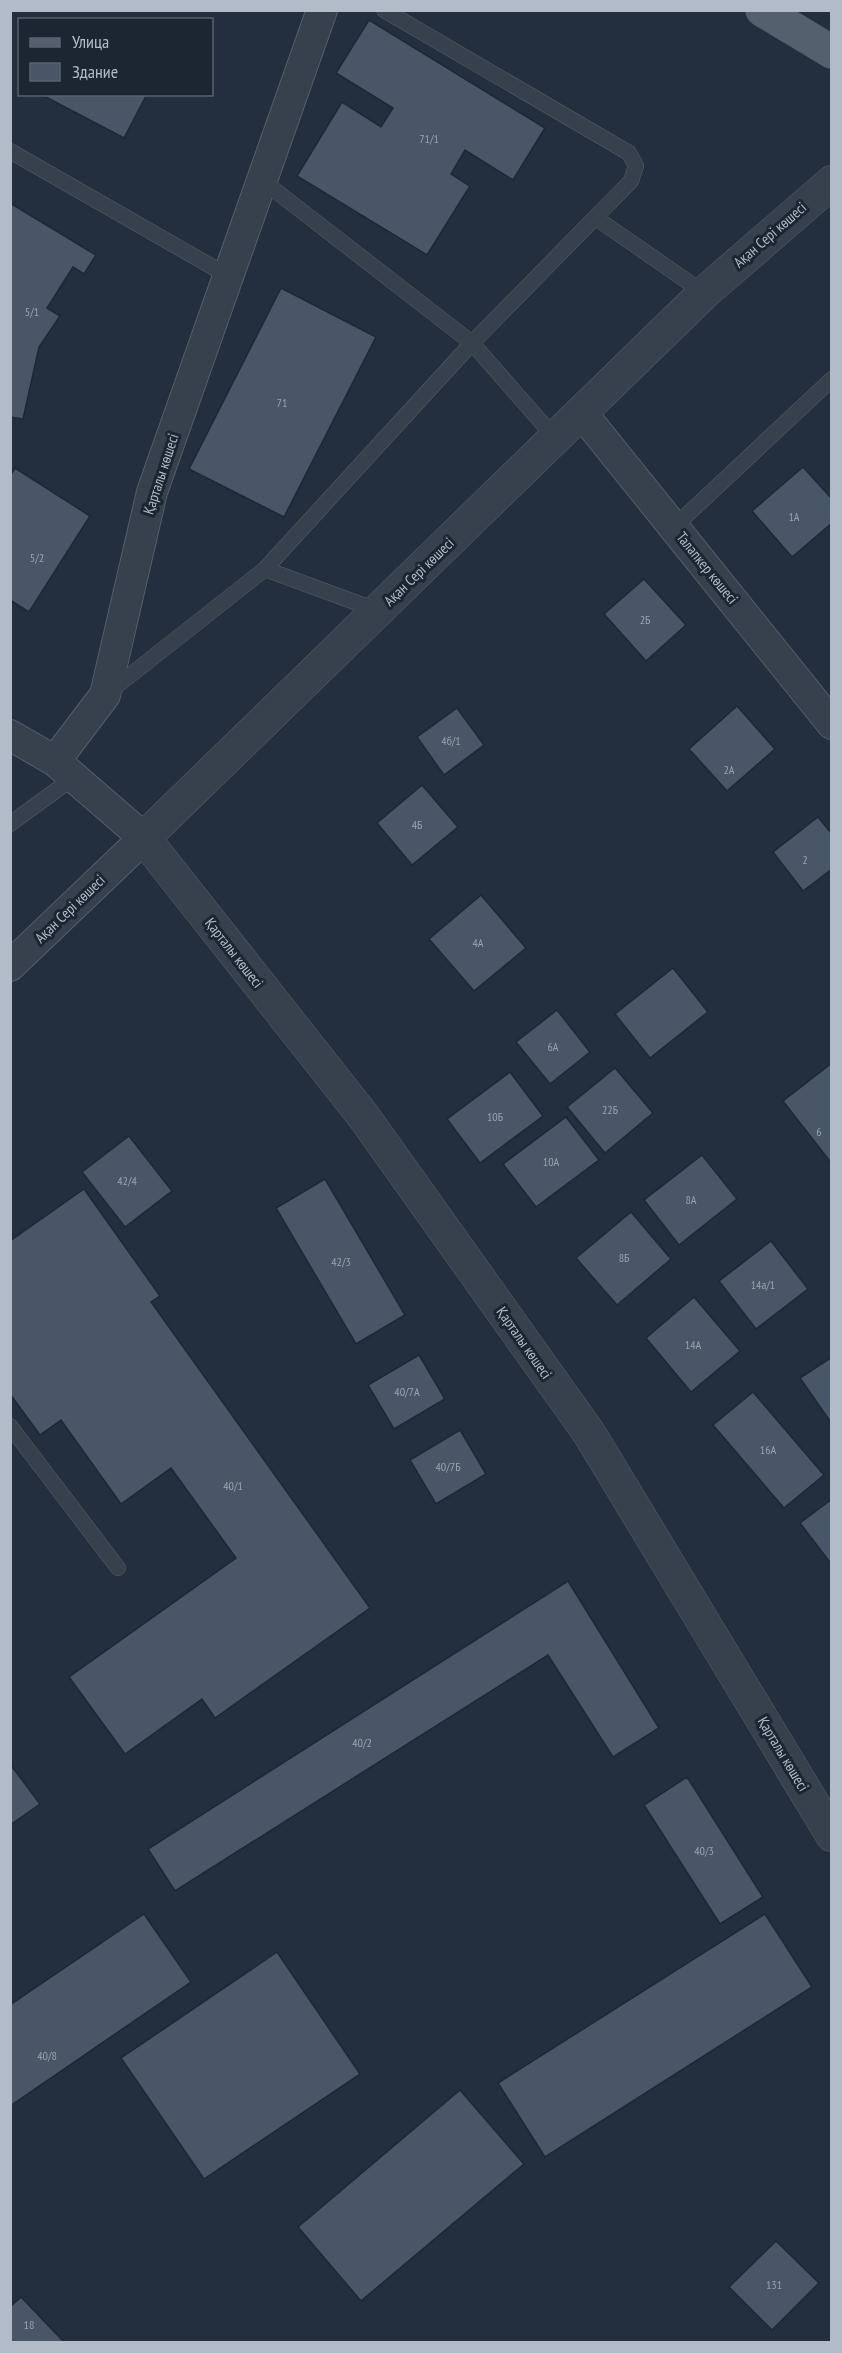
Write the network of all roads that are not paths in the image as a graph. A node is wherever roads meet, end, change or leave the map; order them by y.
1 (322, 10) edge
2 (384, 10) edge
3 (762, 10) edge
4 (831, 52) edge
5 (10, 151) edge
6 (263, 181) junction
7 (831, 182) edge
8 (596, 218) junction
9 (230, 277) junction
10 (704, 293) junction
11 (472, 343) junction
12 (831, 379) edge
13 (582, 412) junction
14 (556, 439) junction
15 (674, 527) junction
16 (265, 569) junction
17 (379, 611) junction
18 (105, 695) junction
19 (831, 724) edge
20 (10, 735) edge
21 (64, 769) junction
22 (10, 824) edge
23 (144, 838) junction
24 (10, 966) edge
25 (10, 1426) edge
26 (118, 1568) dead end
27 (831, 1835) edge

1 - 6 street, Қарталы көшесі
2 - 8 lane
3 - 4 main road
5 - 9 lane
6 - 9 street, Қарталы көшесі
6 - 11 lane
7 - 10 street, Ақан Сері көшесі
8 - 10 lane
8 - 11 lane
9 - 18 street, Қарталы көшесі
10 - 13 street, Ақан Сері көшесі
11 - 14 lane
11 - 16 lane
12 - 15 lane
13 - 14 street, Ақан Сері көшесі
13 - 15 street, Талапкер көшесі
14 - 17 street, Ақан Сері көшесі
15 - 19 street, Талапкер көшесі
16 - 17 lane
16 - 18 lane
17 - 23 street, Ақан Сері көшесі
18 - 21 street, Қарталы көшесі
20 - 21 street
21 - 22 lane
21 - 23 street, Қарталы көшесі
23 - 24 street, Ақан Сері көшесі
23 - 27 street, Қарталы көшесі
25 - 26 lane

